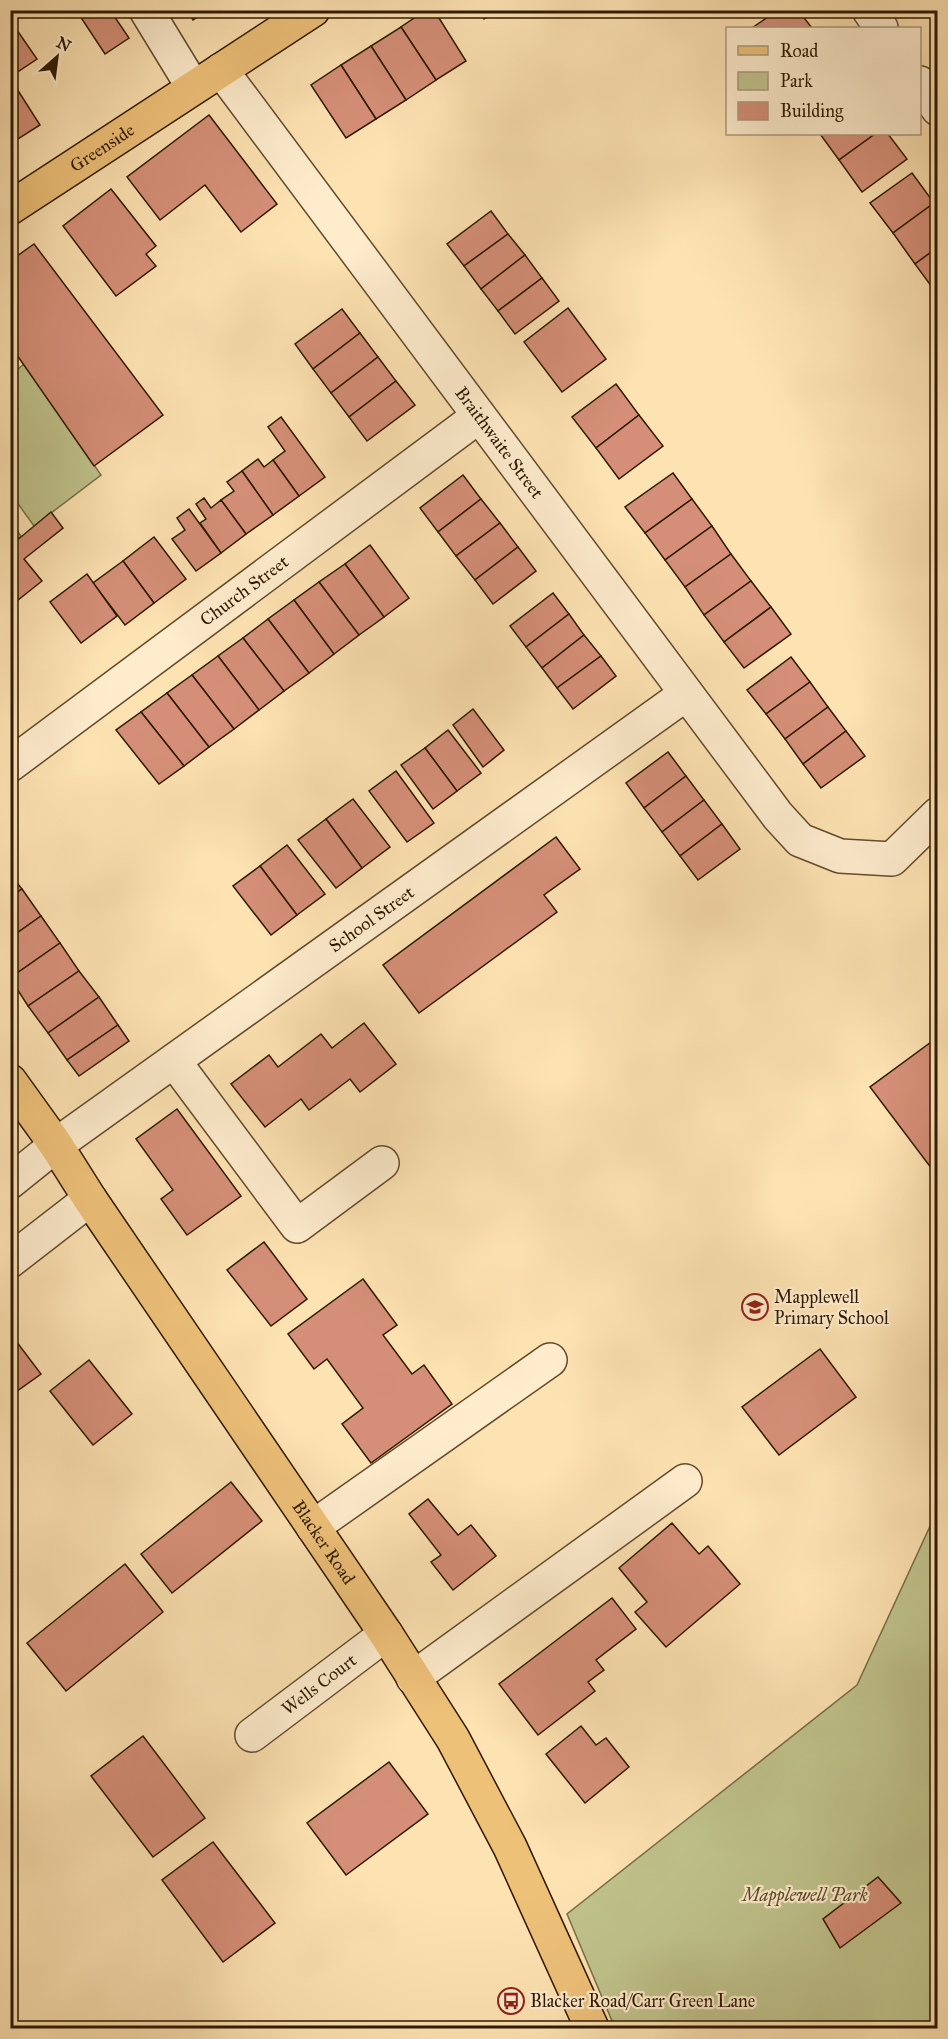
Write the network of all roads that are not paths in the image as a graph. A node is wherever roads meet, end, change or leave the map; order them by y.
1 (146, 10) edge
2 (313, 10) edge
3 (869, 10) edge
4 (880, 27) edge
5 (221, 70) junction
6 (921, 84) edge
7 (193, 87) junction
8 (938, 109) edge
9 (10, 208) edge
10 (479, 416) junction
11 (687, 694) junction
12 (10, 765) edge
13 (938, 814) edge
14 (174, 1061) junction
15 (10, 1082) edge
16 (56, 1145) junction
17 (382, 1163) dead end
18 (10, 1182) edge
19 (90, 1199) junction
20 (10, 1261) edge
21 (550, 1360) dead end
22 (685, 1481) dead end
23 (313, 1527) junction
24 (386, 1634) junction
25 (413, 1678) junction
26 (252, 1735) dead end
27 (592, 2028) edge

1 - 7 street
2 - 5 main road, Greenside
3 - 4 street
5 - 7 main road, Greenside
5 - 10 street, Braithwaite Street
6 - 8 street
7 - 9 main road, Greenside
10 - 11 street, Braithwaite Street
10 - 12 street, Church Street
11 - 13 street, Braithwaite Street
11 - 14 street, School Street
14 - 16 street, School Street
14 - 17 street
15 - 16 main road, Blacker Road
16 - 18 street, School Street
16 - 19 main road, Blacker Road
19 - 20 street
19 - 23 main road, Blacker Road
21 - 23 street
22 - 25 street
23 - 24 main road, Blacker Road
24 - 25 main road, Blacker Road
24 - 26 street, Wells Court
25 - 27 main road, Blacker Road

